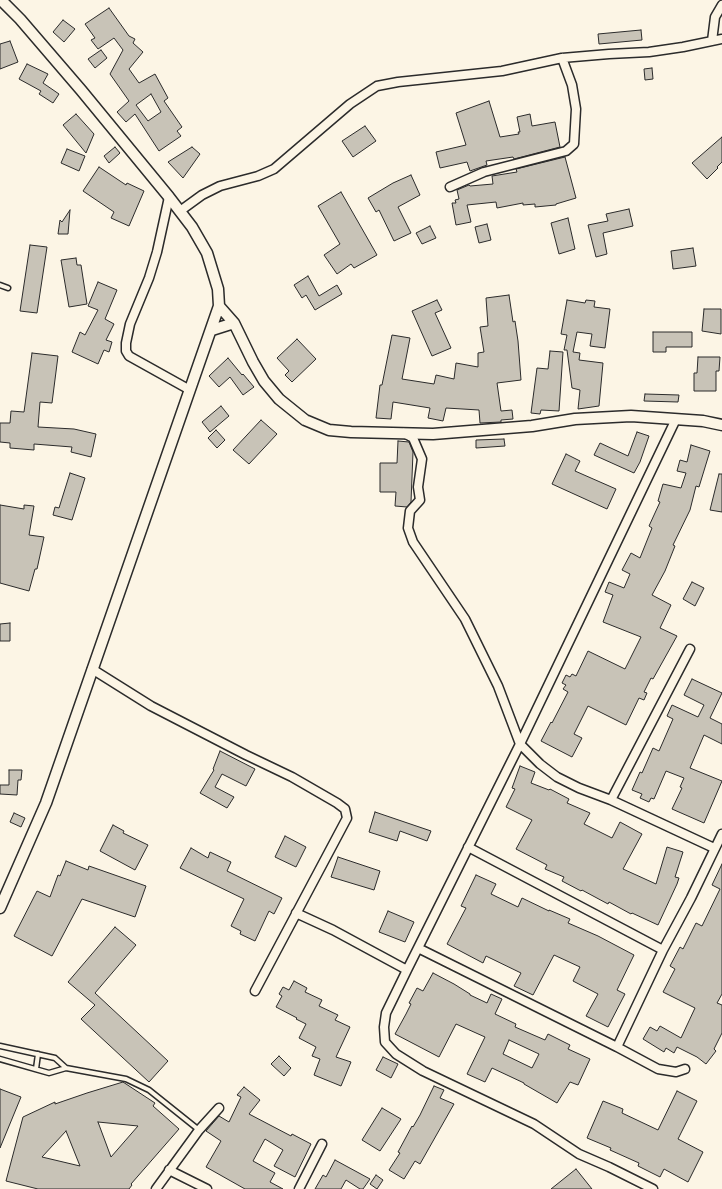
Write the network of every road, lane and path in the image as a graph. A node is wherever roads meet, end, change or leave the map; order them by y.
1 (1, 0) edge
2 (722, 5) edge
3 (722, 39) edge
4 (712, 41) junction
5 (562, 58) junction
6 (450, 187) dead end
7 (169, 197) junction
8 (180, 211) junction
9 (0, 285) edge
10 (8, 288) dead end
11 (219, 306) junction
12 (234, 323) junction
13 (212, 330) junction
14 (190, 390) junction
15 (676, 419) junction
16 (722, 425) edge
17 (403, 432) junction
18 (690, 649) dead end
19 (92, 669) junction
20 (520, 744) junction
21 (611, 800) junction
22 (722, 834) edge
23 (468, 847) junction
24 (714, 848) junction
25 (3, 890) edge
26 (0, 908) edge
27 (296, 913) junction
28 (418, 948) junction
29 (663, 950) junction
30 (407, 970) junction
31 (255, 991) dead end
32 (0, 1046) edge
33 (617, 1047) junction
34 (38, 1054) junction
35 (0, 1059) edge
36 (66, 1068) junction
37 (36, 1069) junction
38 (685, 1069) dead end
39 (219, 1108) dead end
40 (199, 1130) junction
41 (322, 1144) dead end
42 (169, 1170) junction
43 (156, 1189) edge
44 (208, 1189) edge
45 (299, 1189) edge
46 (652, 1189) edge

1 - 7 street
2 - 4 street
3 - 4 street
4 - 5 street
5 - 6 street
5 - 8 street
7 - 8 street
7 - 14 street
8 - 11 street
9 - 10 lane
11 - 12 street
11 - 13 street
12 - 13 street
12 - 17 street
13 - 14 street
14 - 19 street
15 - 16 street
15 - 17 street
15 - 20 street
17 - 20 street
18 - 21 street
19 - 25 street
19 - 27 street
20 - 21 street
20 - 23 street
21 - 24 street
22 - 24 street
23 - 28 street
23 - 29 street
24 - 29 street
25 - 26 street
27 - 30 street
27 - 31 street
28 - 30 street
28 - 33 street
29 - 33 street
30 - 46 street
32 - 34 lane
33 - 38 street
34 - 36 lane
34 - 37 lane
35 - 37 lane
36 - 37 lane
36 - 40 lane
39 - 40 street
40 - 42 street
41 - 45 street
42 - 43 street
42 - 44 street

